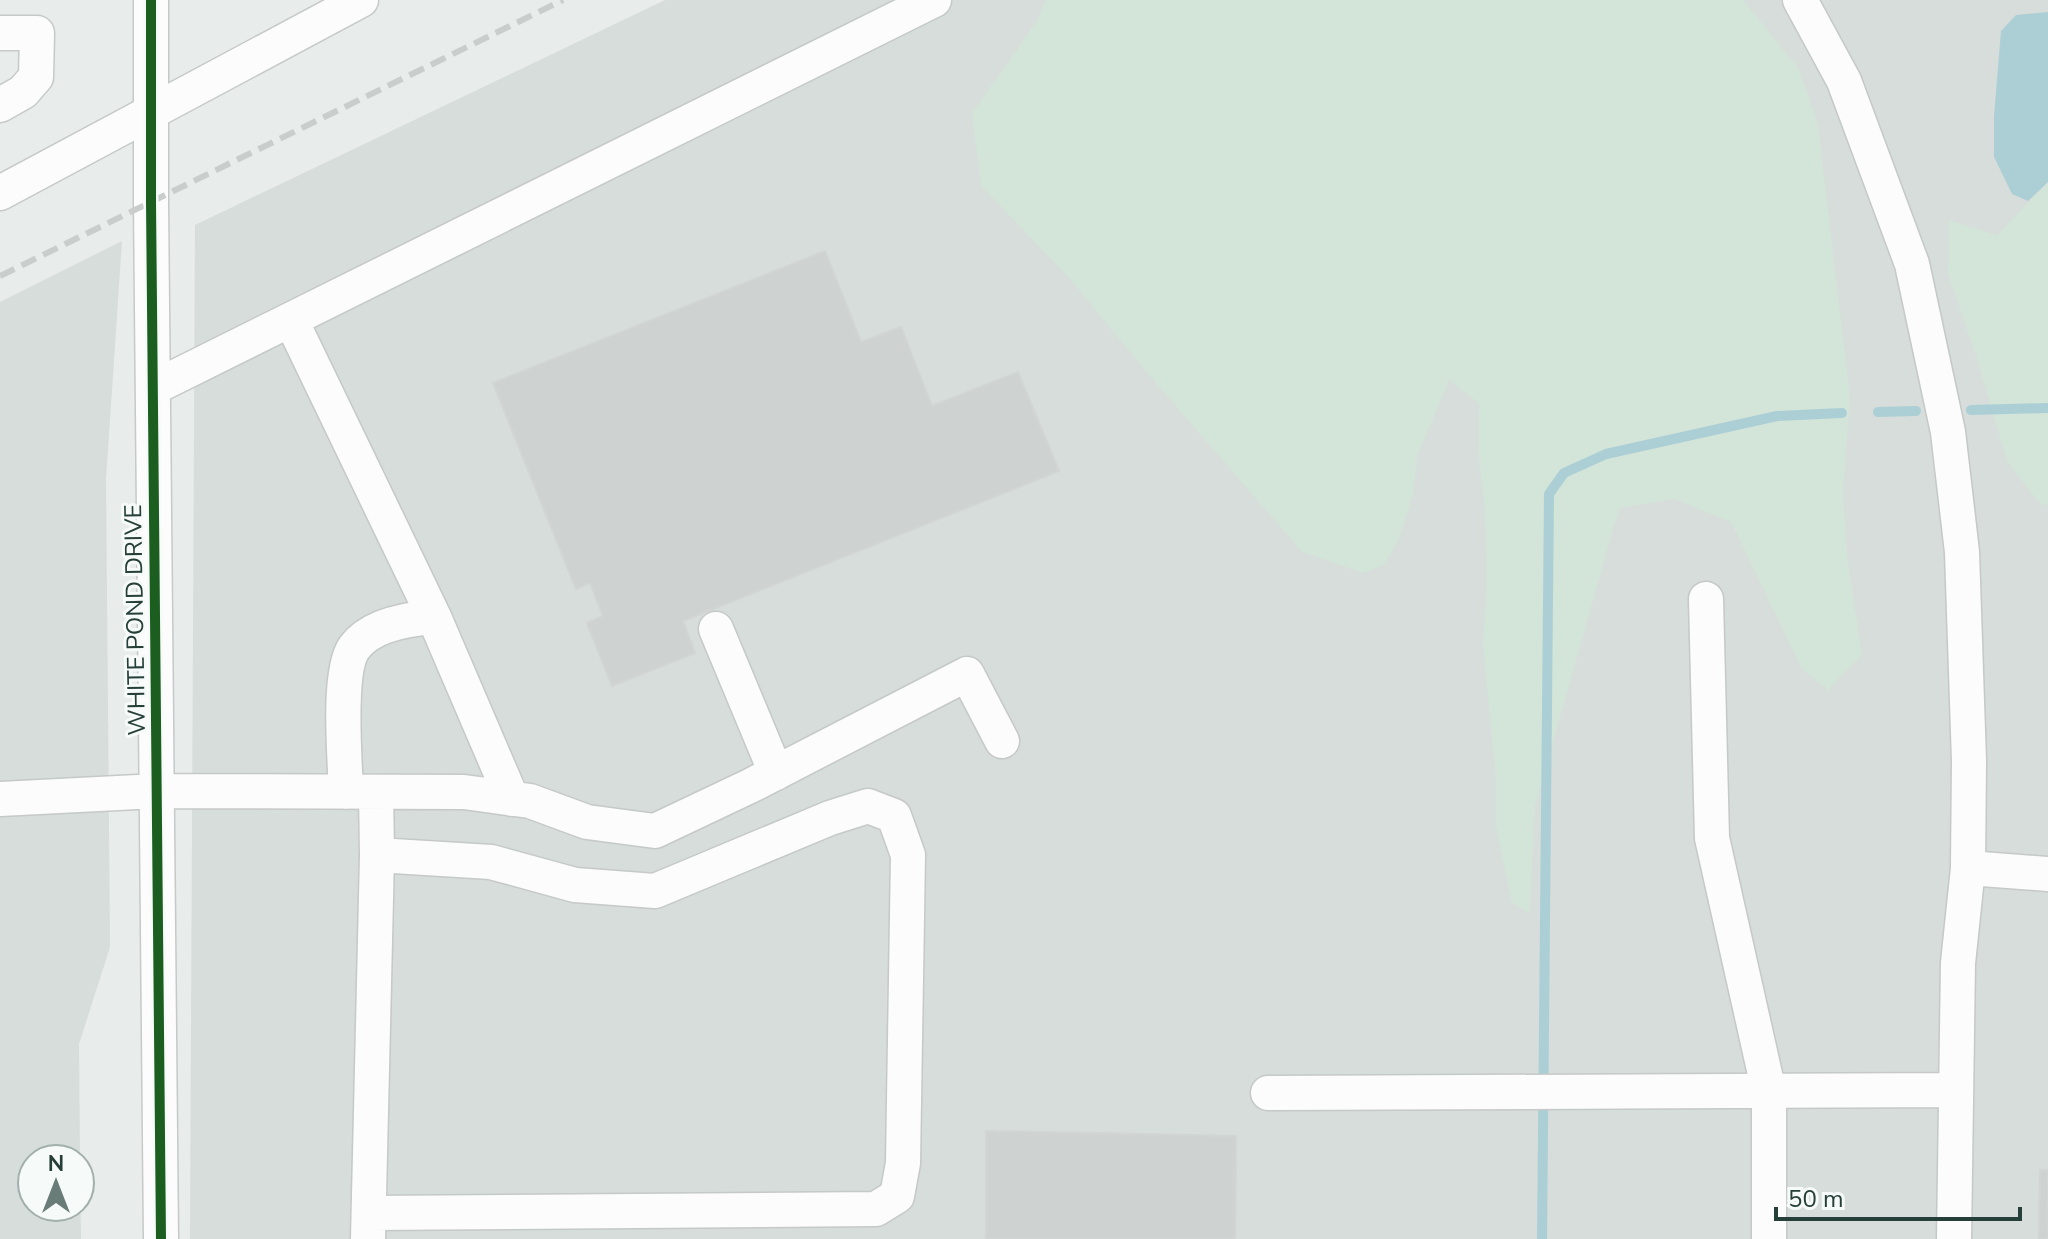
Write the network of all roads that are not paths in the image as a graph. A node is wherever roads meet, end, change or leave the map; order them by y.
1 (151, 0) edge
2 (361, 0) edge
3 (934, 0) edge
4 (1800, 0) edge
5 (0, 33) edge
6 (0, 105) edge
7 (152, 110) junction
8 (0, 193) edge
9 (291, 320) junction
10 (153, 388) junction
11 (1706, 599) dead end
12 (434, 617) junction
13 (716, 629) dead end
14 (1002, 741) dead end
15 (776, 773) junction
16 (157, 791) junction
17 (361, 792) junction
18 (0, 799) edge
19 (512, 799) junction
20 (377, 855) junction
21 (1968, 868) junction
22 (2048, 874) edge
23 (1956, 1090) junction
24 (1769, 1092) junction
25 (1268, 1093) dead end
26 (368, 1226) edge
27 (161, 1239) edge
28 (1769, 1239) edge
29 (1954, 1239) edge

1 - 7 street, WHITE POND DRIVE
2 - 7 street
3 - 9 street
4 - 21 street
5 - 6 street
7 - 8 street
7 - 10 street, WHITE POND DRIVE
9 - 10 street
9 - 12 street
10 - 16 street, WHITE POND DRIVE
11 - 24 street
12 - 17 street
12 - 19 street
13 - 15 street
14 - 15 street
15 - 19 street
16 - 17 street
16 - 18 street
16 - 27 street, WHITE POND DRIVE
17 - 19 street
17 - 20 street
20 - 26 street
20 - 26 street
21 - 22 street
21 - 23 street
23 - 24 street
23 - 29 street
24 - 25 street
24 - 28 street

